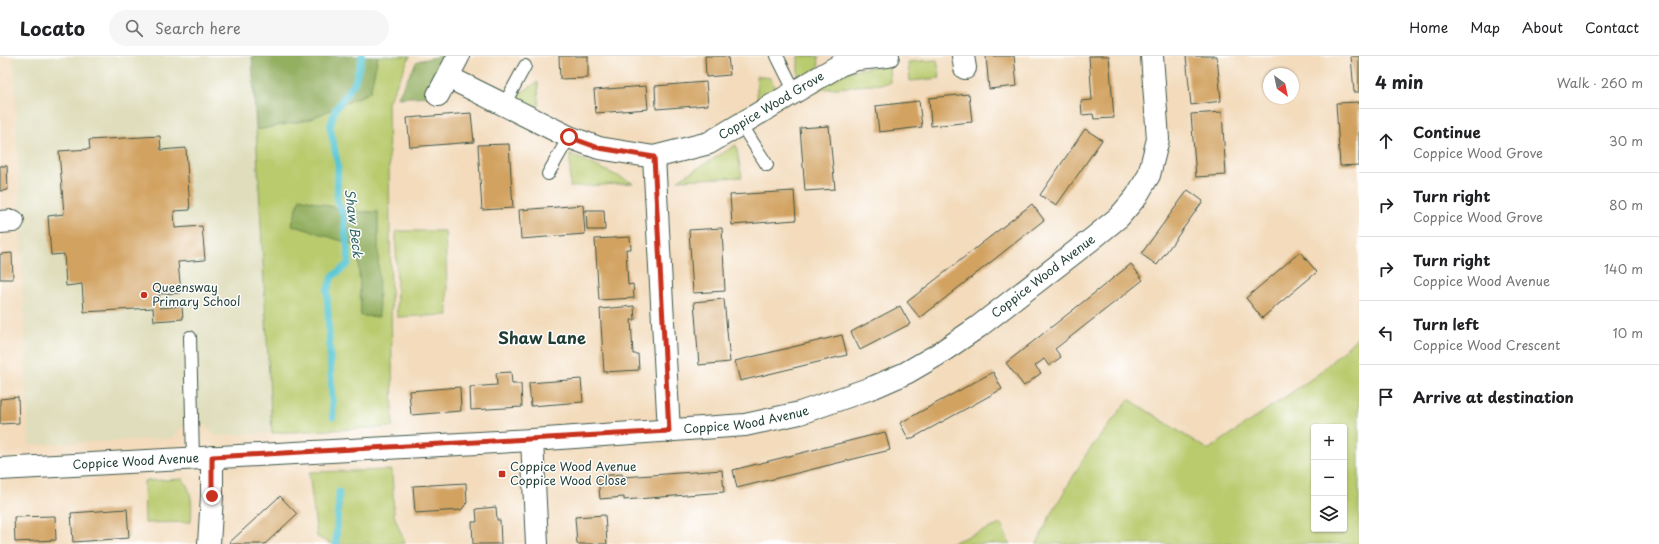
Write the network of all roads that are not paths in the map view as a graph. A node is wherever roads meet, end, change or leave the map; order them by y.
1 (777, 56) edge
2 (888, 56) edge
3 (1152, 56) edge
4 (458, 57) dead end
5 (525, 66) dead end
6 (795, 92) junction
7 (504, 104) junction
8 (741, 124) junction
9 (569, 137) junction
10 (654, 157) junction
11 (767, 165) dead end
12 (548, 174) dead end
13 (190, 337) dead end
14 (669, 431) junction
15 (532, 440) junction
16 (203, 458) junction
17 (0, 469) edge
18 (208, 544) edge
19 (536, 544) edge

1 - 6 lane
2 - 6 street, Coppice Wood Grove
3 - 14 street, Coppice Wood Avenue
4 - 7 street, Coppice Wood Grove
5 - 7 lane
6 - 8 street, Coppice Wood Grove
7 - 9 street, Coppice Wood Grove
8 - 10 street, Coppice Wood Grove
8 - 11 lane
9 - 10 street, Coppice Wood Grove
9 - 12 lane
10 - 14 street
13 - 16 lane
14 - 15 street, Coppice Wood Avenue
15 - 16 street, Coppice Wood Avenue
15 - 19 street
16 - 17 street, Coppice Wood Avenue
16 - 18 street

